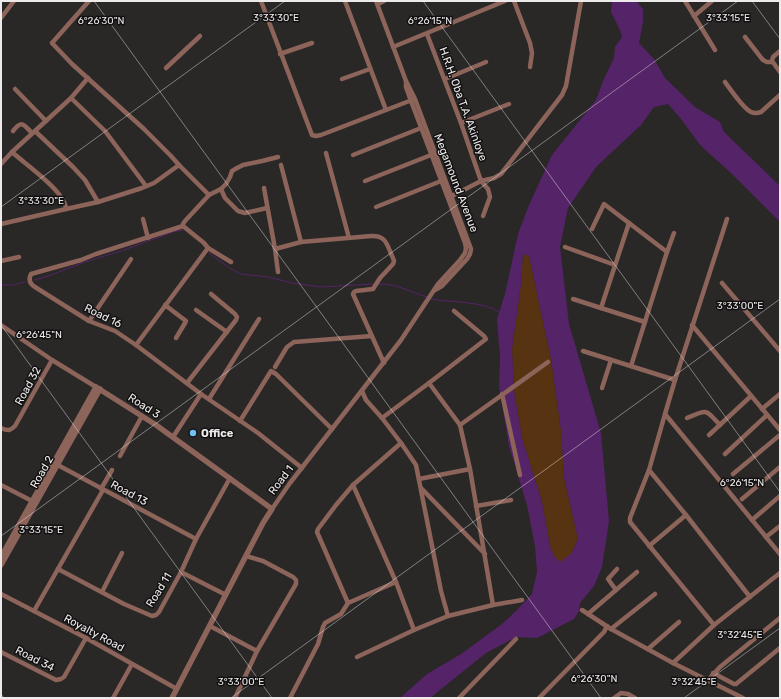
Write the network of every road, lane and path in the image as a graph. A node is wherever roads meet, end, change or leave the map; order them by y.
1 (14, 1) edge
2 (89, 1) edge
3 (260, 1) edge
4 (345, 1) edge
5 (384, 1) edge
6 (505, 1) edge
7 (514, 1) edge
8 (581, 1) edge
9 (685, 1) edge
10 (712, 1) edge
11 (377, 2) edge
12 (705, 3) edge
13 (694, 16) junction
14 (1, 18) edge
15 (427, 34) junction
16 (200, 36) dead end
17 (745, 37) dead end
18 (312, 43) dead end
19 (393, 47) junction
20 (715, 50) dead end
21 (780, 51) edge
22 (280, 54) junction
23 (486, 62) dead end
24 (772, 62) junction
25 (530, 67) dead end
26 (166, 68) dead end
27 (370, 69) junction
28 (780, 72) edge
29 (88, 78) junction
30 (342, 79) dead end
31 (445, 79) junction
32 (725, 82) dead end
33 (15, 89) dead end
34 (780, 95) edge
35 (71, 98) junction
36 (413, 100) junction
37 (508, 104) dead end
38 (386, 110) junction
39 (46, 121) junction
40 (461, 123) junction
41 (421, 128) junction
42 (13, 132) dead end
43 (33, 132) junction
44 (12, 152) junction
45 (326, 153) dead end
46 (353, 155) dead end
47 (431, 155) junction
48 (278, 157) dead end
49 (1, 164) edge
50 (178, 165) junction
51 (281, 165) dead end
52 (365, 181) dead end
53 (441, 181) junction
54 (481, 181) junction
55 (146, 186) junction
56 (264, 188) dead end
57 (221, 189) junction
58 (209, 195) junction
59 (450, 198) junction
60 (98, 202) junction
61 (376, 207) dead end
62 (267, 208) junction
63 (66, 209) junction
64 (483, 216) dead end
65 (143, 219) dead end
66 (727, 219) dead end
67 (629, 223) junction
68 (1, 224) edge
69 (183, 226) junction
70 (592, 229) dead end
71 (674, 233) dead end
72 (148, 238) junction
73 (349, 238) junction
74 (301, 242) junction
75 (565, 247) dead end
76 (208, 248) junction
77 (275, 249) junction
78 (667, 252) junction
79 (19, 257) dead end
80 (131, 259) dead end
81 (1, 261) edge
82 (231, 262) dead end
83 (615, 265) junction
84 (278, 272) dead end
85 (722, 283) dead end
86 (440, 285) joint
87 (211, 294) dead end
88 (573, 299) dead end
89 (165, 305) junction
90 (601, 308) junction
91 (196, 310) dead end
92 (454, 311) dead end
93 (259, 319) dead end
94 (89, 321) junction
95 (644, 322) junction
96 (1, 325) edge
97 (692, 325) junction
98 (227, 332) junction
99 (372, 336) junction
100 (176, 338) dead end
101 (136, 345) junction
102 (583, 351) dead end
103 (780, 351) edge
104 (52, 360) junction
105 (611, 360) junction
106 (384, 362) junction
107 (548, 362) dead end
108 (631, 366) junction
109 (275, 367) dead end
110 (675, 380) junction
111 (429, 382) junction
112 (187, 383) junction
113 (98, 388) junction
114 (602, 388) dead end
115 (362, 391) junction
116 (201, 394) junction
117 (502, 394) junction
118 (780, 394) edge
119 (752, 396) junction
120 (209, 399) junction
121 (354, 400) junction
122 (366, 400) junction
123 (762, 409) junction
124 (665, 414) junction
125 (767, 415) junction
126 (142, 416) junction
127 (382, 418) junction
128 (687, 418) dead end
129 (240, 421) junction
130 (460, 425) junction
131 (720, 425) junction
132 (1, 428) edge
133 (779, 428) edge
134 (332, 429) junction
135 (709, 435) dead end
136 (780, 435) edge
137 (173, 437) junction
138 (401, 443) junction
139 (725, 454) dead end
140 (120, 456) dead end
141 (55, 464) junction
142 (780, 467) edge
143 (302, 468) junction
144 (470, 469) junction
145 (112, 470) dead end
146 (649, 470) junction
147 (733, 474) dead end
148 (520, 475) dead end
149 (230, 478) junction
150 (419, 479) junction
151 (1, 485) edge
152 (353, 485) junction
153 (421, 488) junction
154 (102, 489) junction
155 (780, 496) edge
156 (742, 499) dead end
157 (511, 500) dead end
158 (34, 502) junction
159 (476, 506) junction
160 (272, 509) junction
161 (686, 515) junction
162 (752, 520) junction
163 (780, 526) edge
164 (766, 537) junction
165 (196, 539) junction
166 (649, 546) junction
167 (122, 553) dead end
168 (485, 554) junction
169 (780, 554) edge
170 (246, 556) junction
171 (1, 557) edge
172 (1, 565) edge
173 (618, 568) dead end
174 (58, 569) junction
175 (181, 572) junction
176 (637, 572) dead end
177 (780, 573) edge
178 (396, 582) junction
179 (616, 590) junction
180 (102, 592) junction
181 (1, 594) edge
182 (655, 594) dead end
183 (226, 595) junction
184 (750, 597) junction
185 (522, 600) dead end
186 (348, 603) junction
187 (493, 605) junction
188 (582, 610) dead end
189 (34, 611) junction
190 (588, 614) junction
191 (448, 616) junction
192 (780, 618) edge
193 (679, 622) dead end
194 (714, 625) junction
195 (210, 626) junction
196 (609, 628) junction
197 (414, 630) junction
198 (86, 638) junction
199 (516, 639) dead end
200 (780, 648) edge
201 (648, 649) junction
202 (257, 651) junction
203 (1, 652) edge
204 (357, 656) dead end
205 (673, 663) junction
206 (132, 664) junction
207 (714, 673) junction
208 (708, 680) junction
209 (177, 689) junction
210 (112, 698) edge
211 (172, 698) edge
212 (235, 698) edge
213 (290, 698) edge
214 (459, 698) edge
215 (539, 698) edge
216 (614, 698) edge
217 (635, 698) edge
218 (743, 698) edge

1 - 14 street
2 - 29 street
3 - 22 street
4 - 27 street
5 - 11 street
6 - 15 street
7 - 25 street
8 - 54 street
9 - 13 street
10 - 12 street
11 - 19 street, Megamound Avenue
12 - 13 street
13 - 20 street
15 - 19 street
15 - 31 street, H.R.H. Oba T.A. Akinloye
16 - 26 street
17 - 24 street
18 - 22 street
19 - 36 street, Megamound Avenue
21 - 24 street
22 - 38 street
23 - 31 street
24 - 28 street
27 - 30 street
27 - 38 street
29 - 35 street
29 - 50 street
31 - 40 street, H.R.H. Oba T.A. Akinloye
32 - 34 street
33 - 39 street
35 - 39 street
35 - 55 street
36 - 38 street
36 - 41 street, Megamound Avenue
36 - 59 street, Megamound Avenue
37 - 40 street
39 - 43 street
40 - 54 street, H.R.H. Oba T.A. Akinloye
41 - 46 street
41 - 47 street, Megamound Avenue
42 - 43 street
43 - 44 street
43 - 60 street
44 - 49 street
44 - 63 street
45 - 73 street
47 - 52 street
47 - 53 street, Megamound Avenue
48 - 57 street
50 - 55 street
50 - 58 street
51 - 74 street
53 - 59 street, Megamound Avenue
53 - 61 street
54 - 59 street
54 - 64 street, H.R.H. Oba T.A. Akinloye
55 - 60 street
56 - 62 street
57 - 58 street
57 - 62 street
58 - 69 street
59 - 86 street, Megamound Avenue
60 - 63 street
62 - 77 street
63 - 68 street
65 - 72 street
66 - 97 street
67 - 70 street
67 - 78 street
67 - 83 street
69 - 72 street, Road 16
69 - 76 street
71 - 78 street
72 - 94 street, Road 16
73 - 74 street
73 - 99 street
74 - 77 street
75 - 83 street
76 - 82 street
76 - 89 street
77 - 84 street
78 - 95 street
79 - 81 street
80 - 94 street
83 - 90 street
85 - 103 street
86 - 106 street, Road 1
87 - 98 street
88 - 90 street
89 - 100 street
89 - 101 street
90 - 95 street
91 - 98 street
92 - 111 street
93 - 120 street
94 - 101 street, Road 16
95 - 108 street
96 - 104 street, Road 3
97 - 110 street
97 - 119 street
98 - 112 street
99 - 106 street
99 - 109 street
101 - 112 street, Road 16
102 - 105 street
104 - 113 street, Road 3
104 - 132 street, Road 32
105 - 108 street
105 - 114 street
106 - 115 street, Road 1
107 - 117 street
108 - 110 street
110 - 124 street
111 - 127 street
111 - 130 street
112 - 116 street, Road 16
113 - 126 street, Road 3
113 - 141 street, Road 2
115 - 121 street, Road 1
115 - 122 street
116 - 120 street, Road 16
116 - 137 street
117 - 130 street
117 - 148 street
118 - 123 street
119 - 123 street
119 - 131 street
120 - 129 street, Road 16
121 - 122 street
121 - 134 street, Road 1
122 - 127 street
123 - 125 street
124 - 146 street
124 - 162 street
125 - 133 street
125 - 139 street
126 - 137 street, Road 3
126 - 140 street
127 - 138 street
128 - 131 street
129 - 134 street
129 - 143 street, Road 16
130 - 144 street
131 - 135 street
134 - 143 street, Road 1
136 - 147 street
137 - 149 street, Road 3
138 - 150 street
138 - 152 street
141 - 154 street, Road 13
141 - 158 street, Road 2
142 - 156 street
143 - 160 street, Road 1
144 - 150 street
144 - 159 street
145 - 154 street
146 - 161 street
146 - 166 street
149 - 160 street, Road 3
149 - 165 street, Road 11
150 - 153 street
151 - 158 street
152 - 178 street
152 - 186 street
153 - 168 street
153 - 191 street
154 - 165 street, Road 13
154 - 174 street
155 - 162 street
157 - 159 street
158 - 171 street, Road 2
158 - 172 street, Road 2
159 - 168 street
160 - 170 street, Road 1
161 - 166 street
161 - 184 street
162 - 164 street
163 - 164 street
164 - 169 street
165 - 175 street, Road 11
166 - 194 street
167 - 180 street
168 - 187 street
170 - 183 street, Road 1
170 - 202 street
173 - 179 street
174 - 180 street, Road 11
174 - 189 street
175 - 180 street, Road 11
175 - 183 street
176 - 179 street
177 - 184 street
178 - 186 street
178 - 197 street
179 - 190 street
181 - 189 street, Royalty Road
182 - 196 street
183 - 195 street, Road 1
184 - 194 street
185 - 187 street
186 - 213 street
187 - 191 street
188 - 190 street
189 - 198 street, Royalty Road
190 - 196 street
191 - 197 street
192 - 207 street
193 - 201 street
194 - 205 street
195 - 202 street
195 - 209 street, Road 1
196 - 201 street
196 - 215 street
197 - 204 street
198 - 203 street, Road 34
198 - 206 street, Royalty Road
199 - 214 street
200 - 207 street
201 - 205 street
202 - 212 street
205 - 208 street
206 - 209 street, Royalty Road
206 - 210 street
207 - 208 street
208 - 218 street
209 - 211 street, Road 1
216 - 217 street

